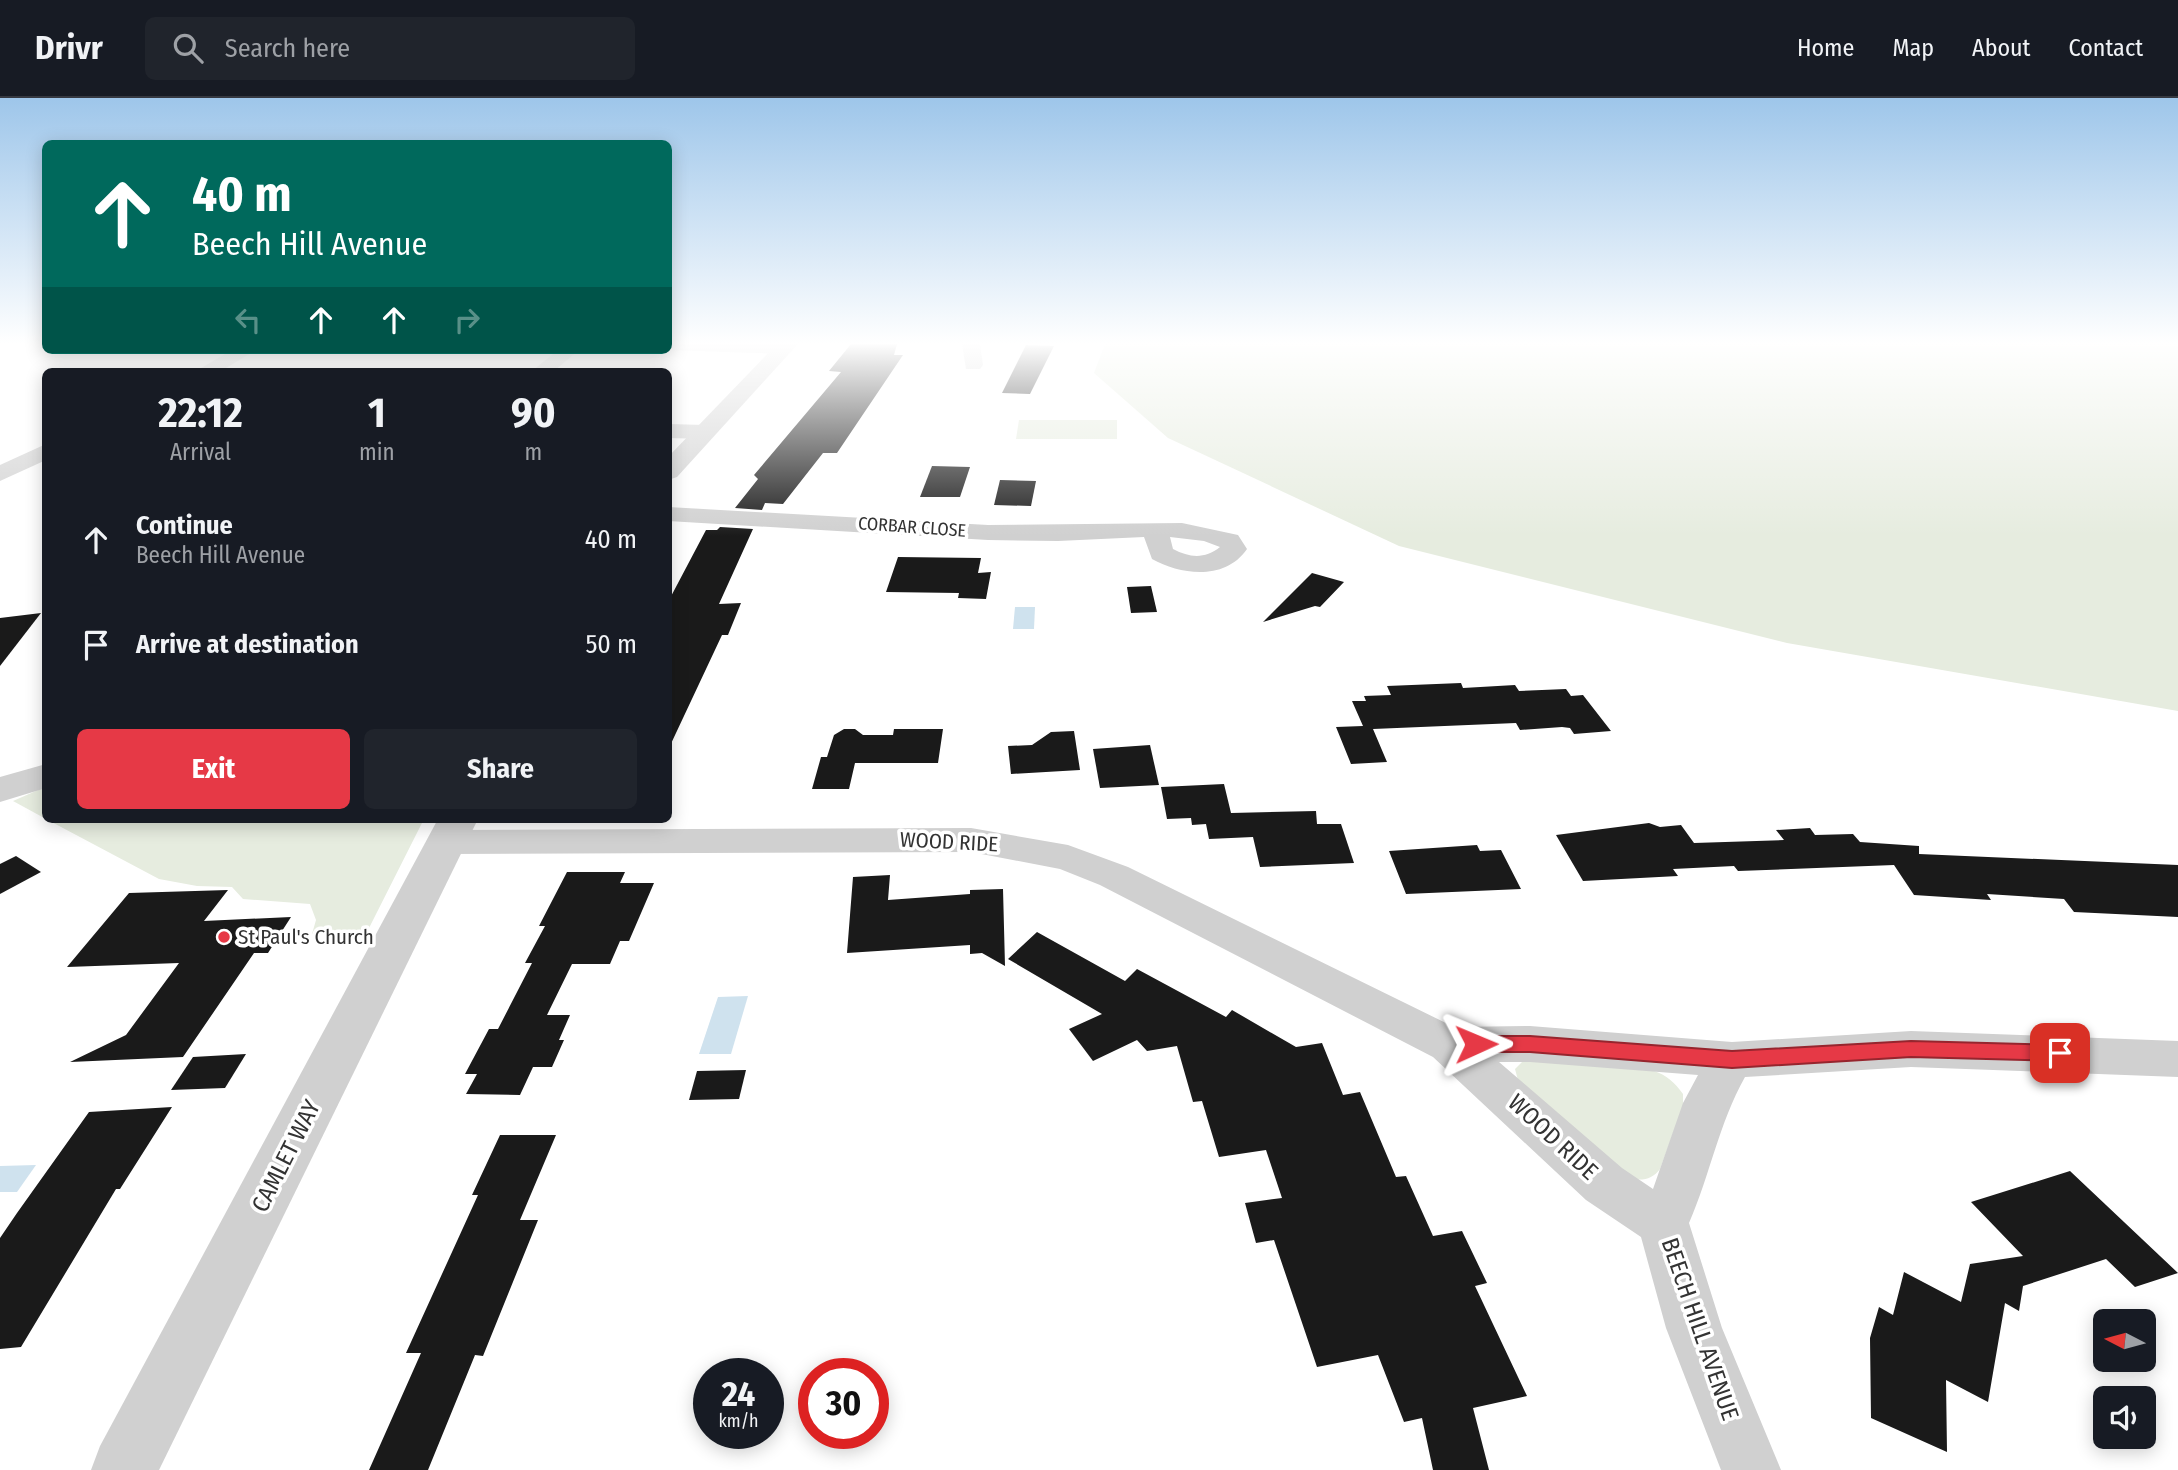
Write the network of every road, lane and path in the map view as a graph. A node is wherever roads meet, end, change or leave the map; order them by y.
1 (727, 408) edge
2 (672, 431) edge
3 (705, 432) junction
4 (42, 454) edge
5 (672, 468) edge
6 (0, 474) edge
7 (672, 514) edge
8 (1156, 531) dead end
9 (42, 776) edge
10 (0, 790) edge
11 (452, 830) edge
12 (1449, 1045) junction
13 (2178, 1059) edge
14 (1732, 1060) junction
15 (1663, 1223) junction
16 (124, 1470) edge
17 (1751, 1470) edge

1 - 3 street
2 - 3 street
3 - 5 street
4 - 6 street
7 - 8 street, CORBAR CLOSE
9 - 10 street
11 - 12 street, WOOD RIDE
11 - 16 street, CAMLET WAY
12 - 14 street, WOOD RIDE
12 - 15 street, WOOD RIDE
13 - 14 street
14 - 15 street, BEECH HILL AVENUE
15 - 17 street, BEECH HILL AVENUE

